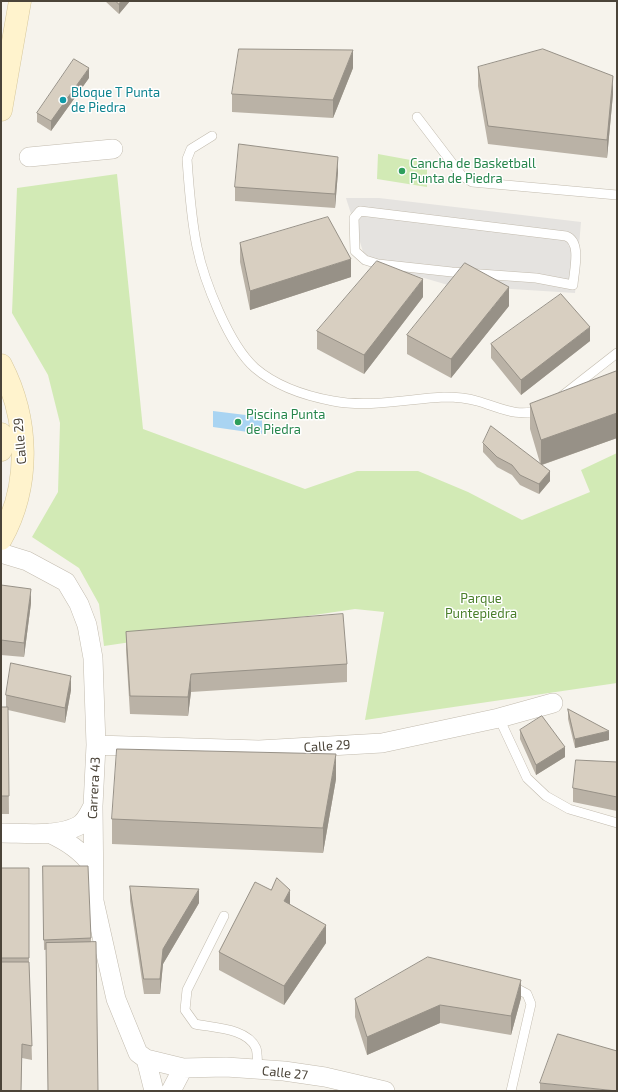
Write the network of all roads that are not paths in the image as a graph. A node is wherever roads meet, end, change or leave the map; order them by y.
1 (20, 1) edge
2 (1, 110) edge
3 (417, 117) dead end
4 (212, 136) dead end
5 (113, 149) dead end
6 (29, 157) dead end
7 (617, 195) edge
8 (354, 218) joint
9 (617, 353) edge
10 (1, 365) edge
11 (1, 434) edge
12 (1, 450) edge
13 (1, 539) edge
14 (1, 553) edge
15 (553, 703) dead end
16 (499, 718) junction
17 (96, 745) junction
18 (93, 806) junction
19 (617, 823) edge
20 (1, 833) edge
21 (49, 833) junction
22 (93, 866) junction
23 (224, 916) dead end
24 (501, 980) edge
25 (146, 1059) junction
26 (182, 1068) junction
27 (258, 1070) junction
28 (154, 1091) edge
29 (171, 1091) edge
30 (385, 1091) edge
31 (511, 1091) edge

1 - 2 main road
3 - 7 lane
4 - 9 lane
5 - 6 street
8 - 8 lane
10 - 13 main road, Calle 29
11 - 12 main road, Calle 29
14 - 17 street, Carrera 43
15 - 16 street, Calle 29
16 - 17 street, Calle 29
16 - 19 lane
17 - 18 street, Carrera 43
18 - 21 street
18 - 22 street, Carrera 43
20 - 21 street
21 - 22 street
22 - 25 street, Carrera 43
23 - 27 lane
24 - 31 lane
25 - 26 street
25 - 28 street, Carrera 43
26 - 27 street, Calle 27
26 - 29 street
27 - 30 street, Calle 27

